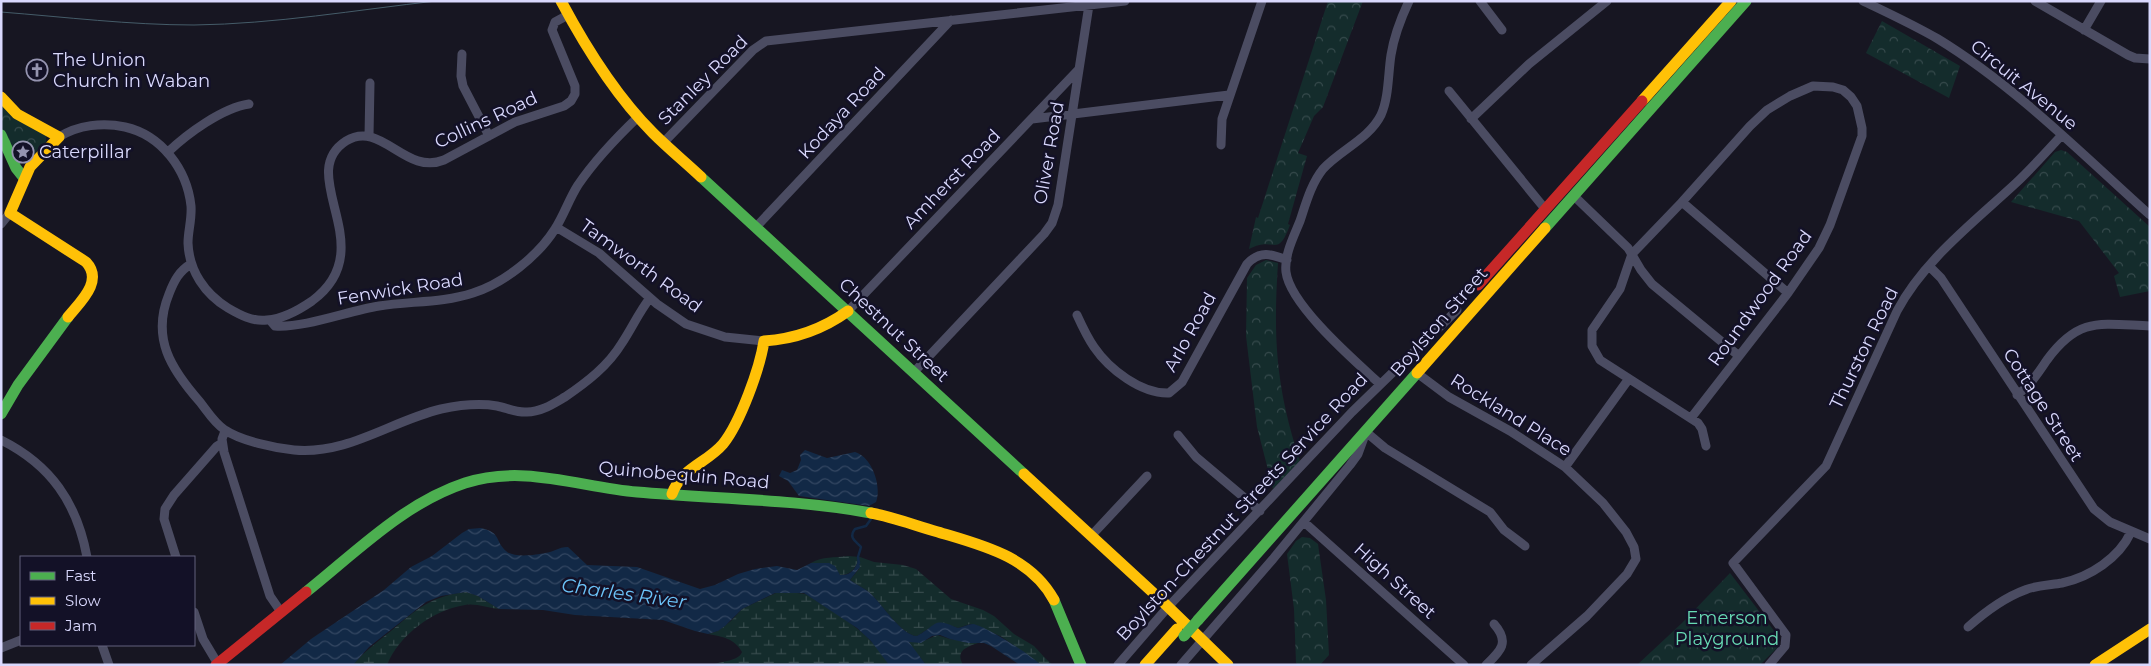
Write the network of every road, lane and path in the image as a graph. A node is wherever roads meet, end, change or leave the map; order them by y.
1 (561, 1) edge
2 (1124, 1) edge
3 (1262, 1) edge
4 (1409, 1) edge
5 (1480, 1) edge
6 (1607, 1) edge
7 (1731, 1) edge
8 (1746, 1) edge
9 (1863, 1) edge
10 (2036, 1) edge
11 (2102, 1) edge
12 (1089, 5) junction
13 (568, 15) junction
14 (951, 20) junction
15 (1502, 30) dead end
16 (2084, 30) junction
17 (462, 54) dead end
18 (2150, 59) edge
19 (1079, 69) junction
20 (370, 83) dead end
21 (1449, 91) dead end
22 (1230, 95) junction
23 (1, 97) edge
24 (249, 104) dead end
25 (1072, 114) junction
26 (638, 116) junction
27 (1032, 119) junction
28 (1471, 119) junction
29 (1, 135) edge
30 (369, 136) junction
31 (489, 136) junction
32 (2061, 136) junction
33 (59, 137) junction
34 (664, 142) junction
35 (1221, 145) dead end
36 (168, 152) junction
37 (24, 178) junction
38 (1574, 196) junction
39 (1682, 202) junction
40 (1546, 210) junction
41 (10, 213) junction
42 (2150, 215) edge
43 (1, 224) edge
44 (756, 227) junction
45 (556, 228) junction
46 (1632, 254) junction
47 (1287, 260) junction
48 (191, 264) junction
49 (1930, 267) junction
50 (1788, 293) junction
51 (650, 298) junction
52 (1463, 303) junction
53 (848, 312) junction
54 (1077, 315) dead end
55 (270, 320) junction
56 (2150, 326) edge
57 (764, 341) junction
58 (1739, 356) junction
59 (914, 372) junction
60 (1417, 374) junction
61 (1628, 380) junction
62 (1380, 384) junction
63 (2016, 395) junction
64 (1, 414) edge
65 (1691, 418) junction
66 (226, 431) junction
67 (1366, 432) junction
68 (1178, 435) dead end
69 (1, 440) edge
70 (222, 443) junction
71 (1706, 446) dead end
72 (1565, 467) junction
73 (1147, 476) dead end
74 (672, 494) junction
75 (1260, 511) junction
76 (1304, 522) junction
77 (2131, 532) junction
78 (1091, 536) junction
79 (2150, 539) edge
80 (1525, 546) dead end
81 (87, 556) edge
82 (176, 556) edge
83 (1168, 607) junction
84 (281, 612) junction
85 (195, 615) edge
86 (1194, 616) junction
87 (1494, 624) dead end
88 (1968, 627) dead end
89 (2150, 629) edge
90 (1180, 632) junction
91 (1203, 639) junction
92 (20, 640) edge
93 (102, 646) edge
94 (1, 648) edge
95 (217, 664) edge
96 (109, 665) edge
97 (1081, 665) edge
98 (1118, 665) edge
99 (1145, 665) edge
100 (1158, 665) edge
101 (1181, 665) edge
102 (1228, 665) edge
103 (1464, 665) edge
104 (1486, 665) edge
105 (1531, 665) edge
106 (1769, 665) edge
107 (2095, 665) edge

1 - 13 main road, Chestnut Street
2 - 12 street, Stanley Road
3 - 22 street
4 - 47 street
5 - 15 street
6 - 28 street
7 - 40 main road, Boylston Street
8 - 38 main road, Boylston Street
9 - 32 street, Circuit Avenue
10 - 16 street
11 - 16 street
12 - 14 street, Stanley Road
12 - 19 street, Oliver Road
13 - 26 main road, Chestnut Street
13 - 31 street, Collins Road
14 - 34 street, Stanley Road
14 - 44 street, Kodaya Road
16 - 18 street
17 - 31 street
19 - 25 street, Oliver Road
19 - 27 street, Amherst Road
20 - 30 street
21 - 28 street
22 - 25 street
22 - 35 street
23 - 33 main road
24 - 36 street
25 - 27 street
25 - 59 street, Oliver Road
26 - 34 main road, Chestnut Street
26 - 45 street, Fenwick Road
27 - 53 street, Amherst Road
28 - 40 street
29 - 37 main road
30 - 31 street, Collins Road
30 - 55 street
32 - 42 street, Circuit Avenue
32 - 49 street, Thurston Road
33 - 36 street
33 - 37 main road
34 - 44 main road, Chestnut Street
36 - 48 street
37 - 41 main road
38 - 46 street
38 - 60 main road, Boylston Street
39 - 46 street, Roundwood Road
39 - 50 street
39 - 50 street, Roundwood Road
40 - 52 main road, Boylston Street
41 - 43 street
41 - 64 main road
44 - 53 main road, Chestnut Street
45 - 51 street, Tamworth Road
45 - 55 street, Fenwick Road
46 - 58 street
46 - 61 street
47 - 54 street, Arlo Road
47 - 62 street
48 - 55 street
48 - 66 street
49 - 63 street, Cottage Street
49 - 106 street, Thurston Road
50 - 58 street, Roundwood Road
51 - 57 street, Tamworth Road
51 - 66 street
52 - 62 street, Boylston-Chestnut Streets Service Road
52 - 86 main road, Boylston Street
53 - 57 main road, Tamworth Road
53 - 59 main road, Chestnut Street
56 - 63 street
57 - 74 main road
58 - 65 street, Roundwood Road
59 - 78 main road, Chestnut Street
60 - 67 main road, Boylston Street
60 - 72 street, Rockland Place
61 - 65 street
61 - 72 street
62 - 75 street, Boylston-Chestnut Streets Service Road
63 - 77 street, Cottage Street
65 - 71 street
66 - 70 street
67 - 76 street
67 - 80 street
67 - 86 main road, Boylston Street
68 - 75 street
69 - 81 street
70 - 82 street
70 - 84 street
72 - 105 street, Rockland Place
73 - 78 street
74 - 84 main road, Quinobequin Road
74 - 97 main road, Quinobequin Road
75 - 83 street, Boylston-Chestnut Streets Service Road
76 - 91 street
76 - 103 street, High Street
77 - 79 street, Cottage Street
77 - 88 street
78 - 83 main road, Chestnut Street
83 - 91 main road, Chestnut Street
83 - 98 street, Boylston-Chestnut Streets Service Road
84 - 95 main road, Quinobequin Road
85 - 95 street
86 - 90 main road, Boylston Street
87 - 104 street
89 - 107 main road
90 - 99 main road, Boylston Street
90 - 100 main road, Boylston Street
91 - 101 street
91 - 102 main road, Chestnut Street
92 - 94 street
93 - 96 street

